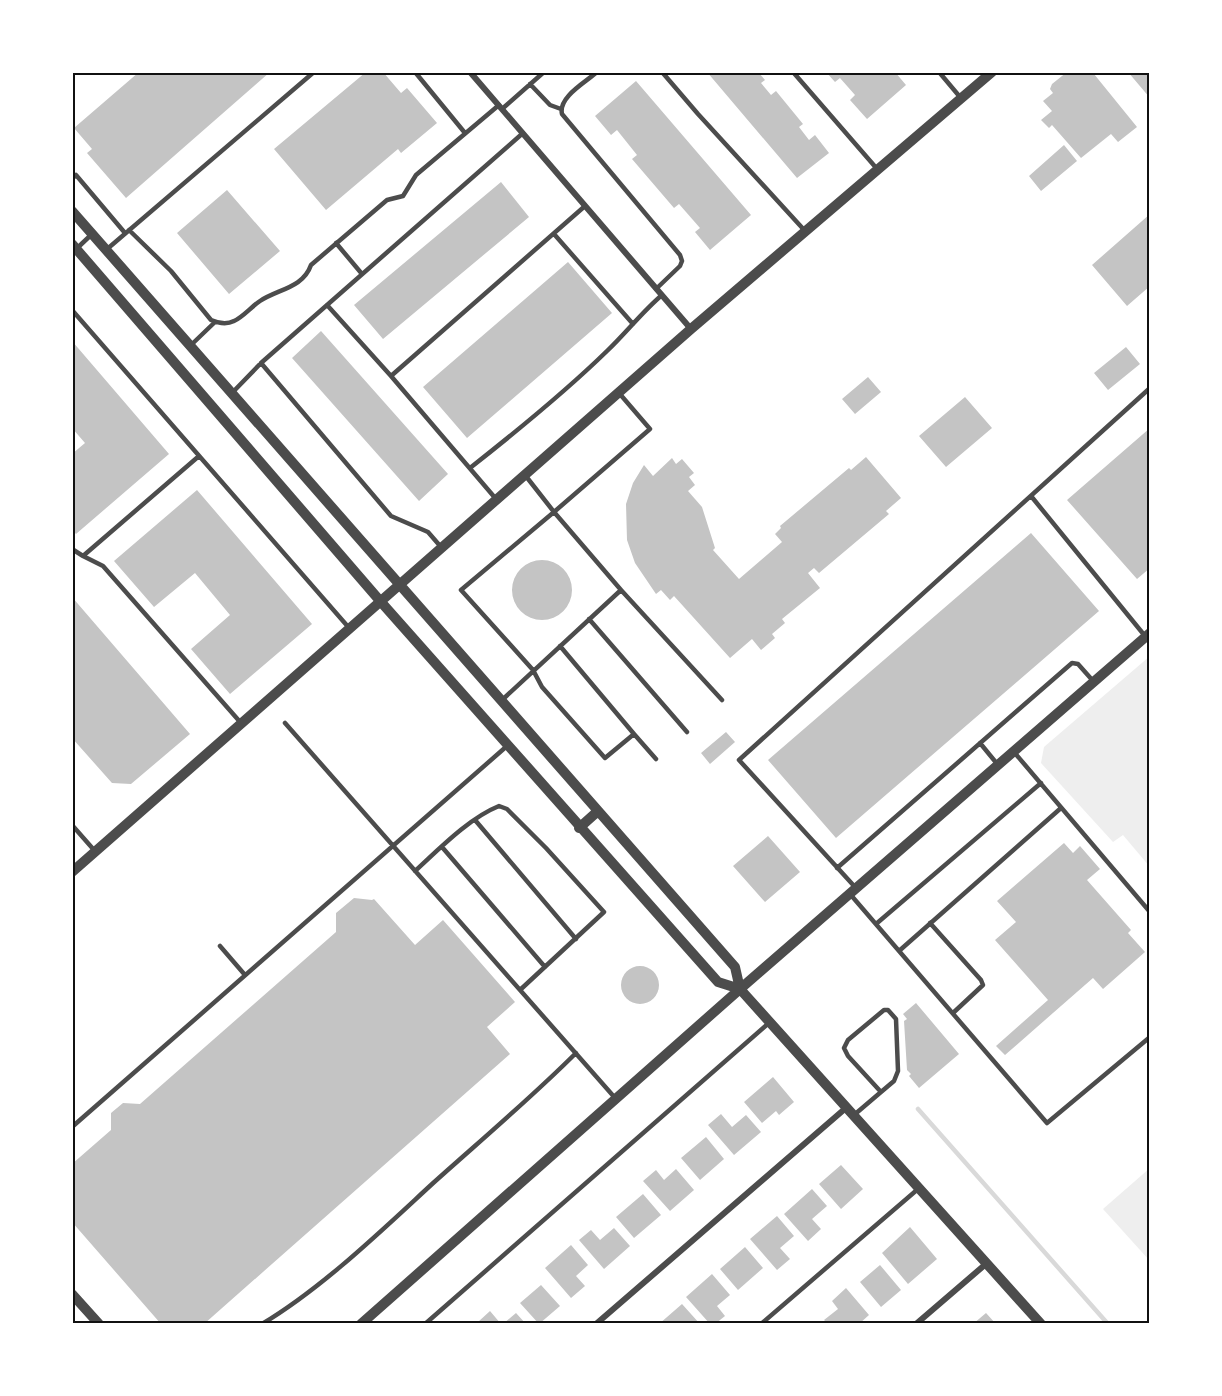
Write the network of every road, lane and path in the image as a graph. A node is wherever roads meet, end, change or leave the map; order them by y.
1 (314, 72) edge
2 (415, 72) edge
3 (470, 72) edge
4 (544, 72) edge
5 (597, 72) edge
6 (662, 72) edge
7 (793, 72) edge
8 (939, 72) edge
9 (992, 72) edge
10 (530, 84) junction
11 (961, 98) junction
12 (500, 107) junction
13 (561, 109) junction
14 (465, 133) junction
15 (523, 133) junction
16 (878, 170) junction
17 (72, 179) edge
18 (585, 206) junction
19 (72, 211) edge
20 (127, 231) junction
21 (806, 232) junction
22 (92, 234) junction
23 (554, 234) junction
24 (336, 243) junction
25 (74, 249) edge
26 (106, 250) junction
27 (362, 274) junction
28 (656, 289) junction
29 (662, 295) junction
30 (327, 305) junction
31 (72, 310) edge
32 (215, 322) junction
33 (633, 324) junction
34 (692, 329) junction
35 (190, 346) junction
36 (261, 363) junction
37 (391, 376) junction
38 (1150, 388) edge
39 (619, 393) junction
40 (231, 394) junction
41 (199, 456) junction
42 (470, 468) junction
43 (525, 476) junction
44 (1031, 496) junction
45 (497, 500) junction
46 (554, 512) junction
47 (442, 548) junction
48 (72, 549) edge
49 (83, 556) junction
50 (399, 585) junction
51 (621, 590) junction
52 (381, 602) junction
53 (589, 619) junction
54 (350, 629) junction
55 (1148, 635) edge
56 (560, 646) junction
57 (533, 670) junction
58 (1094, 682) junction
59 (722, 700) dead end
60 (501, 701) junction
61 (285, 723) dead end
62 (242, 724) junction
63 (687, 732) dead end
64 (634, 734) junction
65 (980, 743) junction
66 (507, 746) junction
67 (1013, 752) junction
68 (656, 759) dead end
69 (998, 765) junction
70 (1041, 783) junction
71 (1061, 808) junction
72 (598, 811) junction
73 (475, 820) junction
74 (72, 825) edge
75 (579, 828) junction
76 (393, 846) junction
77 (442, 847) junction
78 (95, 852) junction
79 (837, 868) junction
80 (415, 871) junction
81 (72, 872) edge
82 (853, 891) junction
83 (1150, 912) edge
84 (930, 923) junction
85 (876, 924) junction
86 (576, 939) junction
87 (220, 946) dead end
88 (898, 951) junction
89 (545, 967) junction
90 (245, 975) junction
91 (740, 989) junction
92 (520, 990) junction
93 (953, 1013) junction
94 (770, 1022) junction
95 (1150, 1037) edge
96 (576, 1053) junction
97 (881, 1092) junction
98 (616, 1099) junction
99 (851, 1111) junction
100 (72, 1127) edge
101 (919, 1187) junction
102 (987, 1263) junction
103 (72, 1294) edge
104 (99, 1324) edge
105 (262, 1324) edge
106 (361, 1324) edge
107 (425, 1324) edge
108 (596, 1324) edge
109 (760, 1324) edge
110 (916, 1324) edge
111 (1041, 1324) edge

1 - 20 lane
2 - 14 lane
3 - 12 street
4 - 10 lane
5 - 13 lane
6 - 21 lane
7 - 16 lane
8 - 11 lane
9 - 11 street
10 - 12 lane
10 - 13 lane
11 - 16 street
12 - 14 lane
12 - 15 street
13 - 28 lane
14 - 24 lane
15 - 18 street
15 - 27 lane
16 - 21 street
17 - 20 lane
18 - 23 lane
18 - 28 street
19 - 22 street
20 - 26 lane
20 - 32 lane
21 - 34 street
22 - 25 lane
22 - 26 street
23 - 33 lane
23 - 37 lane
24 - 27 lane
24 - 32 lane
25 - 52 street
26 - 35 street
27 - 30 lane
28 - 29 street
29 - 33 lane
29 - 34 street
30 - 36 lane
30 - 37 lane
31 - 41 lane
32 - 35 lane
33 - 42 lane
34 - 39 street
35 - 40 street
36 - 40 lane
36 - 47 lane
37 - 42 lane
38 - 44 lane
39 - 43 street
39 - 46 lane
40 - 50 street
41 - 49 lane
41 - 54 lane
42 - 45 lane
43 - 45 street
43 - 46 lane
44 - 55 lane
44 - 79 lane
45 - 47 street
46 - 51 lane
46 - 57 lane
47 - 50 street
48 - 49 lane
49 - 62 lane
50 - 52 street
50 - 60 street
51 - 53 lane
51 - 59 lane
52 - 54 street
52 - 66 street
53 - 56 lane
53 - 63 lane
54 - 62 street
55 - 58 street
56 - 57 lane
56 - 64 lane
57 - 60 lane
57 - 64 lane
58 - 65 lane
58 - 67 street
60 - 72 street
61 - 76 lane
62 - 78 street
64 - 68 lane
65 - 69 lane
65 - 79 lane
66 - 75 street
66 - 76 lane
67 - 69 street
67 - 70 lane
69 - 82 street
70 - 71 lane
70 - 85 lane
71 - 83 lane
71 - 84 lane
72 - 75 street
72 - 91 street
73 - 77 lane
73 - 86 lane
73 - 86 lane
74 - 78 lane
75 - 91 street
76 - 80 lane
76 - 90 lane
77 - 80 lane
77 - 89 lane
78 - 81 street
79 - 82 lane
80 - 92 lane
82 - 85 lane
82 - 91 street
84 - 88 lane
84 - 93 lane
85 - 88 lane
86 - 89 lane
87 - 90 lane
88 - 93 lane
89 - 92 lane
90 - 100 lane
91 - 94 street
91 - 98 street
92 - 96 lane
93 - 95 lane
94 - 99 street
94 - 107 lane
96 - 98 lane
96 - 105 lane
97 - 97 lane
97 - 99 lane
98 - 106 street
99 - 101 street
99 - 108 street
101 - 102 street
101 - 109 lane
102 - 110 street
102 - 111 street
103 - 104 street

